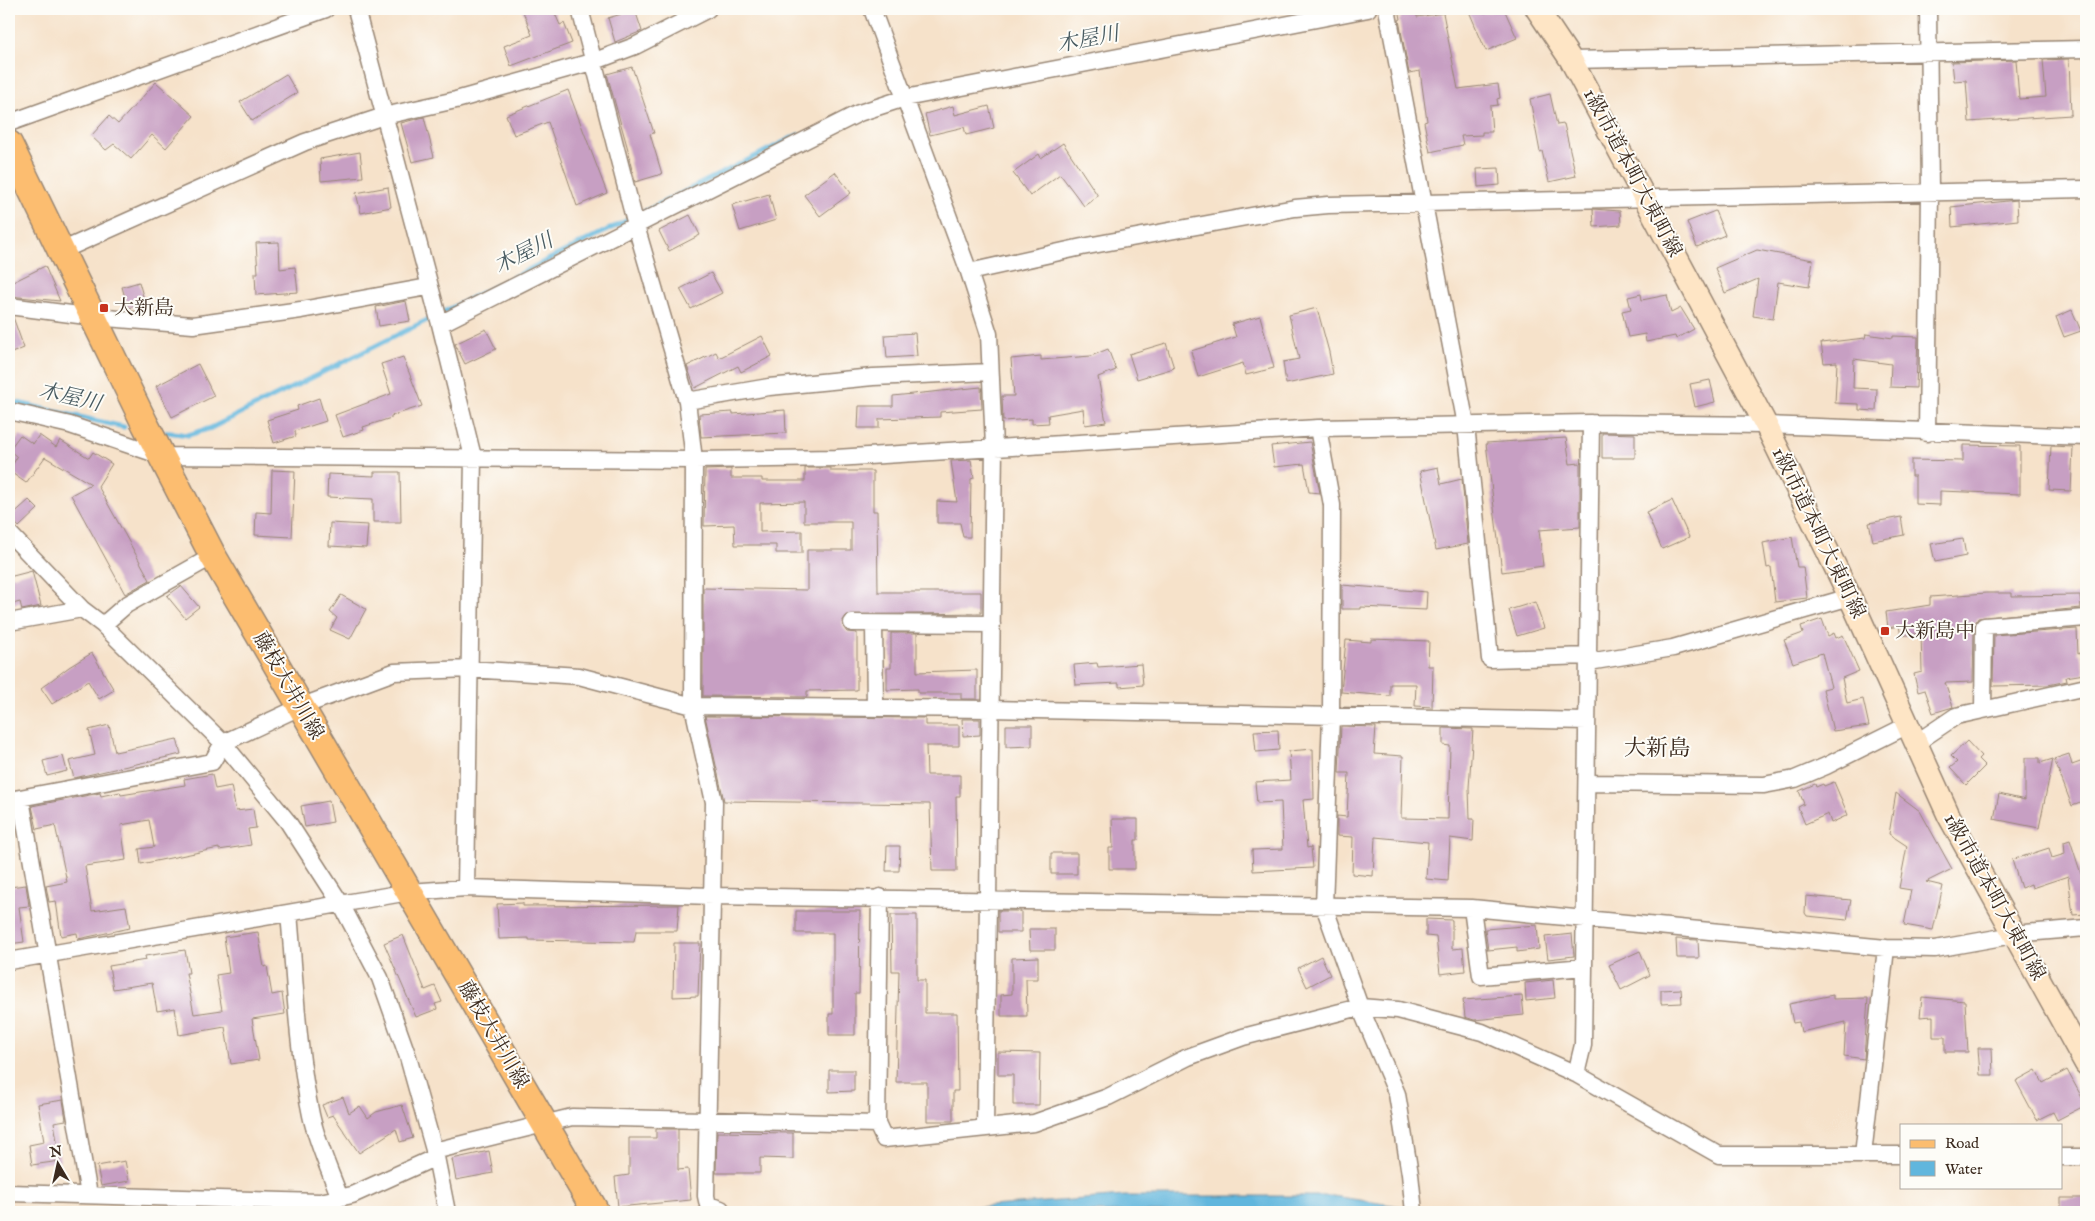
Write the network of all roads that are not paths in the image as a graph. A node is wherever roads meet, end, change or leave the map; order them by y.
1 (326, 9) edge
2 (356, 9) edge
3 (580, 9) edge
4 (708, 9) edge
5 (872, 9) edge
6 (1368, 9) edge
7 (1387, 9) edge
8 (1537, 9) edge
9 (1928, 9) edge
10 (2086, 49) edge
11 (1930, 52) junction
12 (1571, 60) junction
13 (595, 61) junction
14 (905, 98) junction
15 (384, 116) junction
16 (9, 123) edge
17 (9, 144) edge
18 (2086, 189) edge
19 (1930, 192) junction
20 (1646, 197) junction
21 (1424, 202) junction
22 (634, 219) junction
23 (61, 251) junction
24 (969, 272) junction
25 (428, 287) junction
26 (9, 306) edge
27 (94, 317) junction
28 (437, 317) junction
29 (990, 372) junction
30 (687, 401) junction
31 (9, 411) edge
32 (1591, 423) junction
33 (1466, 425) junction
34 (1766, 425) junction
35 (1318, 428) junction
36 (1927, 433) junction
37 (2086, 437) edge
38 (994, 447) junction
39 (162, 456) junction
40 (472, 457) junction
41 (694, 460) junction
42 (9, 533) edge
43 (213, 556) junction
44 (1850, 597) junction
45 (82, 610) junction
46 (2086, 618) edge
47 (9, 622) edge
48 (852, 623) dead end
49 (992, 624) junction
50 (103, 625) junction
51 (874, 625) junction
52 (1589, 659) junction
53 (468, 669) junction
54 (2086, 687) edge
55 (693, 706) junction
56 (300, 707) junction
57 (875, 707) junction
58 (991, 708) junction
59 (1983, 710) junction
60 (1332, 716) junction
61 (1588, 721) junction
62 (1912, 734) junction
63 (223, 743) junction
64 (1587, 783) junction
65 (15, 800) edge
66 (466, 888) junction
67 (409, 892) junction
68 (712, 896) junction
69 (880, 897) junction
70 (987, 898) junction
71 (341, 904) junction
72 (1324, 906) junction
73 (1472, 908) junction
74 (288, 913) junction
75 (1585, 918) junction
76 (2086, 928) edge
77 (2013, 936) junction
78 (1886, 948) junction
79 (50, 954) junction
80 (9, 961) edge
81 (1584, 967) junction
82 (1360, 1007) junction
83 (2086, 1064) edge
84 (1576, 1074) junction
85 (708, 1121) junction
86 (545, 1124) junction
87 (877, 1124) junction
88 (985, 1128) junction
89 (435, 1154) junction
90 (1863, 1155) junction
91 (1900, 1156) edge
92 (2062, 1157) edge
93 (2086, 1157) edge
94 (9, 1193) edge
95 (89, 1195) junction
96 (340, 1198) junction
97 (721, 1209) dead end
98 (446, 1212) edge
99 (596, 1212) edge
100 (1414, 1212) edge

1 - 16 street
2 - 15 street
3 - 13 street
4 - 13 street
5 - 14 street
6 - 14 street
7 - 21 street
8 - 12 street, 1級市道本町大東町線
9 - 11 street
10 - 11 street
11 - 12 street
11 - 19 street
12 - 20 street, 1級市道本町大東町線
13 - 15 street
13 - 22 street
14 - 22 street
14 - 24 street
15 - 23 street
15 - 25 street
17 - 23 main road, 藤枝大井川線
18 - 19 street
19 - 20 street
19 - 36 street
20 - 21 street
20 - 34 street, 1級市道本町大東町線
21 - 24 street
21 - 33 street
22 - 28 street
22 - 30 street
23 - 27 main road, 藤枝大井川線
24 - 29 street
25 - 27 street
25 - 28 street
26 - 27 street
27 - 39 main road, 藤枝大井川線
28 - 40 street
29 - 30 street
29 - 38 street
30 - 41 street
31 - 39 street
32 - 33 street
32 - 34 street
32 - 52 street
33 - 35 street
33 - 52 street
34 - 36 street
34 - 44 street, 1級市道本町大東町線
35 - 38 street
35 - 60 street
36 - 37 street
38 - 41 street
38 - 49 street
39 - 40 street
39 - 43 main road, 藤枝大井川線
40 - 41 street
40 - 53 street
41 - 55 street
42 - 45 street
43 - 50 street
43 - 56 main road, 藤枝大井川線
44 - 52 street
44 - 62 street, 1級市道本町大東町線
45 - 47 street
45 - 50 street
46 - 59 street
48 - 51 street
49 - 51 street
49 - 58 street
50 - 63 street
51 - 57 street
52 - 61 street
53 - 55 street
53 - 56 street
53 - 66 street
54 - 59 street
55 - 57 street
55 - 68 street
56 - 63 street
56 - 67 main road, 藤枝大井川線
57 - 58 street
58 - 60 street
58 - 70 street
59 - 62 street
60 - 61 street
60 - 72 street
61 - 64 street
62 - 64 street
62 - 77 street, 1級市道本町大東町線
63 - 65 street
63 - 71 street
64 - 75 street
65 - 79 street
66 - 67 street
66 - 68 street
67 - 71 street
67 - 86 main road, 藤枝大井川線
68 - 69 street
68 - 85 street
69 - 70 street
69 - 87 street
70 - 72 street
70 - 88 street
71 - 74 street
71 - 89 street
72 - 73 street
72 - 82 street
73 - 75 street
73 - 81 street
74 - 79 street
74 - 96 street
75 - 78 street
75 - 81 street
76 - 77 street
77 - 78 street
77 - 83 street, 1級市道本町大東町線
78 - 90 street
79 - 80 street
79 - 95 street
81 - 84 street
82 - 84 street
82 - 88 street
82 - 100 street
84 - 90 street
85 - 86 street
85 - 87 street
85 - 97 street
86 - 89 street
86 - 99 main road, 藤枝大井川線
87 - 88 street
89 - 96 street
89 - 98 street
90 - 91 street
92 - 93 street
94 - 95 street
95 - 96 street

